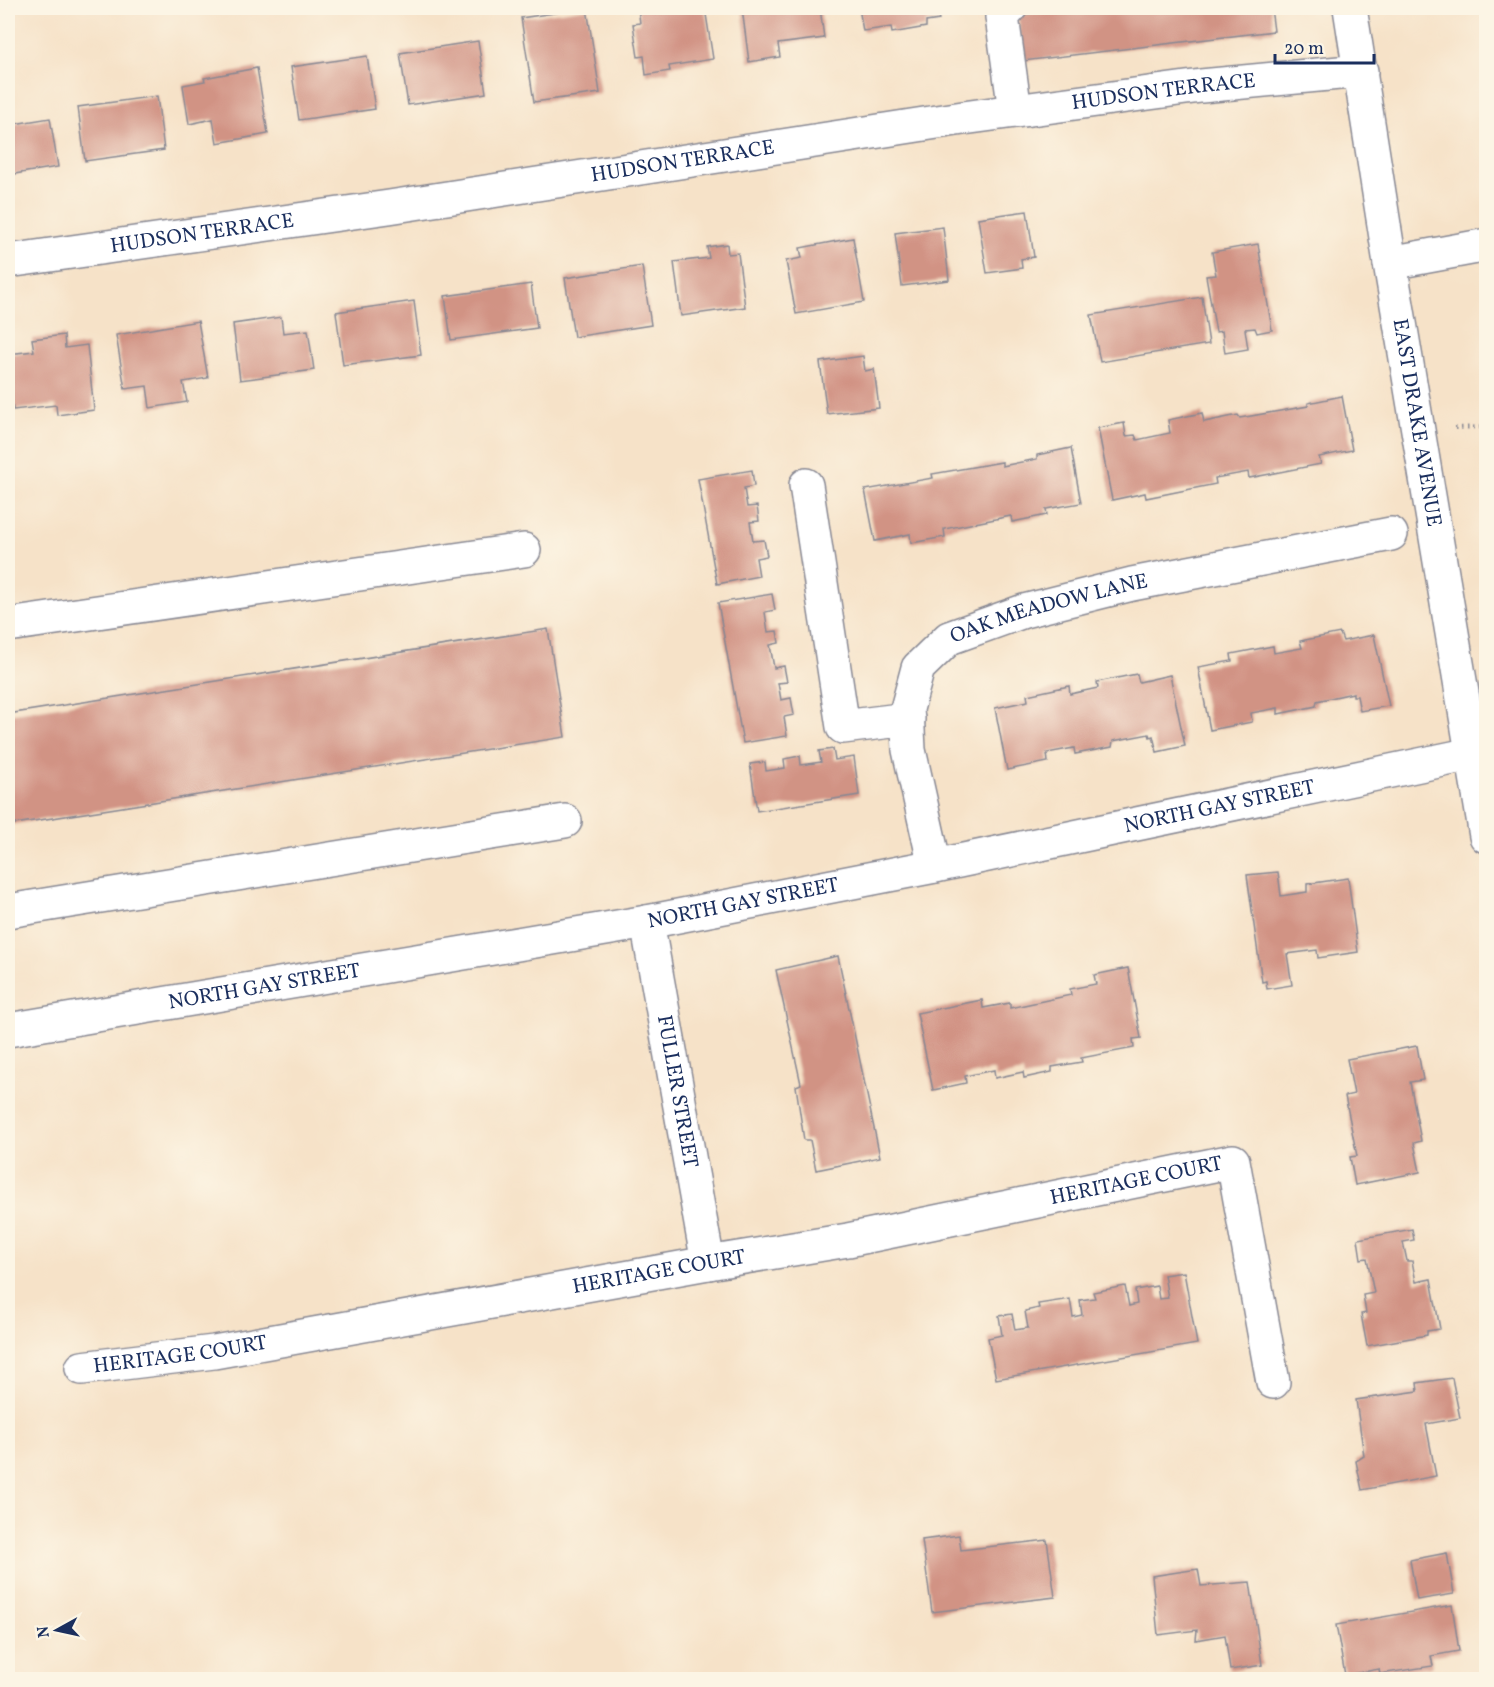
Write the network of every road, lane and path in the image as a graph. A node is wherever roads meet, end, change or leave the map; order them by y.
1 (1010, 8) edge
2 (1350, 8) edge
3 (1361, 71) junction
4 (1015, 111) junction
5 (1482, 246) dead end
6 (8, 261) edge
7 (1390, 263) junction
8 (1486, 427) edge
9 (1455, 428) dead end
10 (806, 485) dead end
11 (1390, 534) dead end
12 (524, 550) dead end
13 (8, 625) edge
14 (908, 719) junction
15 (1479, 773) edge
16 (565, 821) dead end
17 (1486, 836) edge
18 (935, 866) junction
19 (8, 911) edge
20 (647, 922) junction
21 (8, 1030) edge
22 (708, 1263) junction
23 (82, 1368) dead end
24 (1273, 1383) dead end

1 - 4 street
2 - 3 street, EAST DRAKE AVENUE
3 - 4 street, HUDSON TERRACE
3 - 7 street, EAST DRAKE AVENUE
4 - 6 street, HUDSON TERRACE
5 - 7 street
7 - 15 street, EAST DRAKE AVENUE
8 - 9 path
10 - 14 street
11 - 14 street, OAK MEADOW LANE
12 - 13 street
14 - 18 street, OAK MEADOW LANE
15 - 17 street, EAST DRAKE AVENUE
15 - 18 street, NORTH GAY STREET
16 - 19 street
18 - 20 street, NORTH GAY STREET
20 - 21 street, NORTH GAY STREET
20 - 22 street, FULLER STREET
22 - 23 street, HERITAGE COURT
22 - 24 street, HERITAGE COURT

